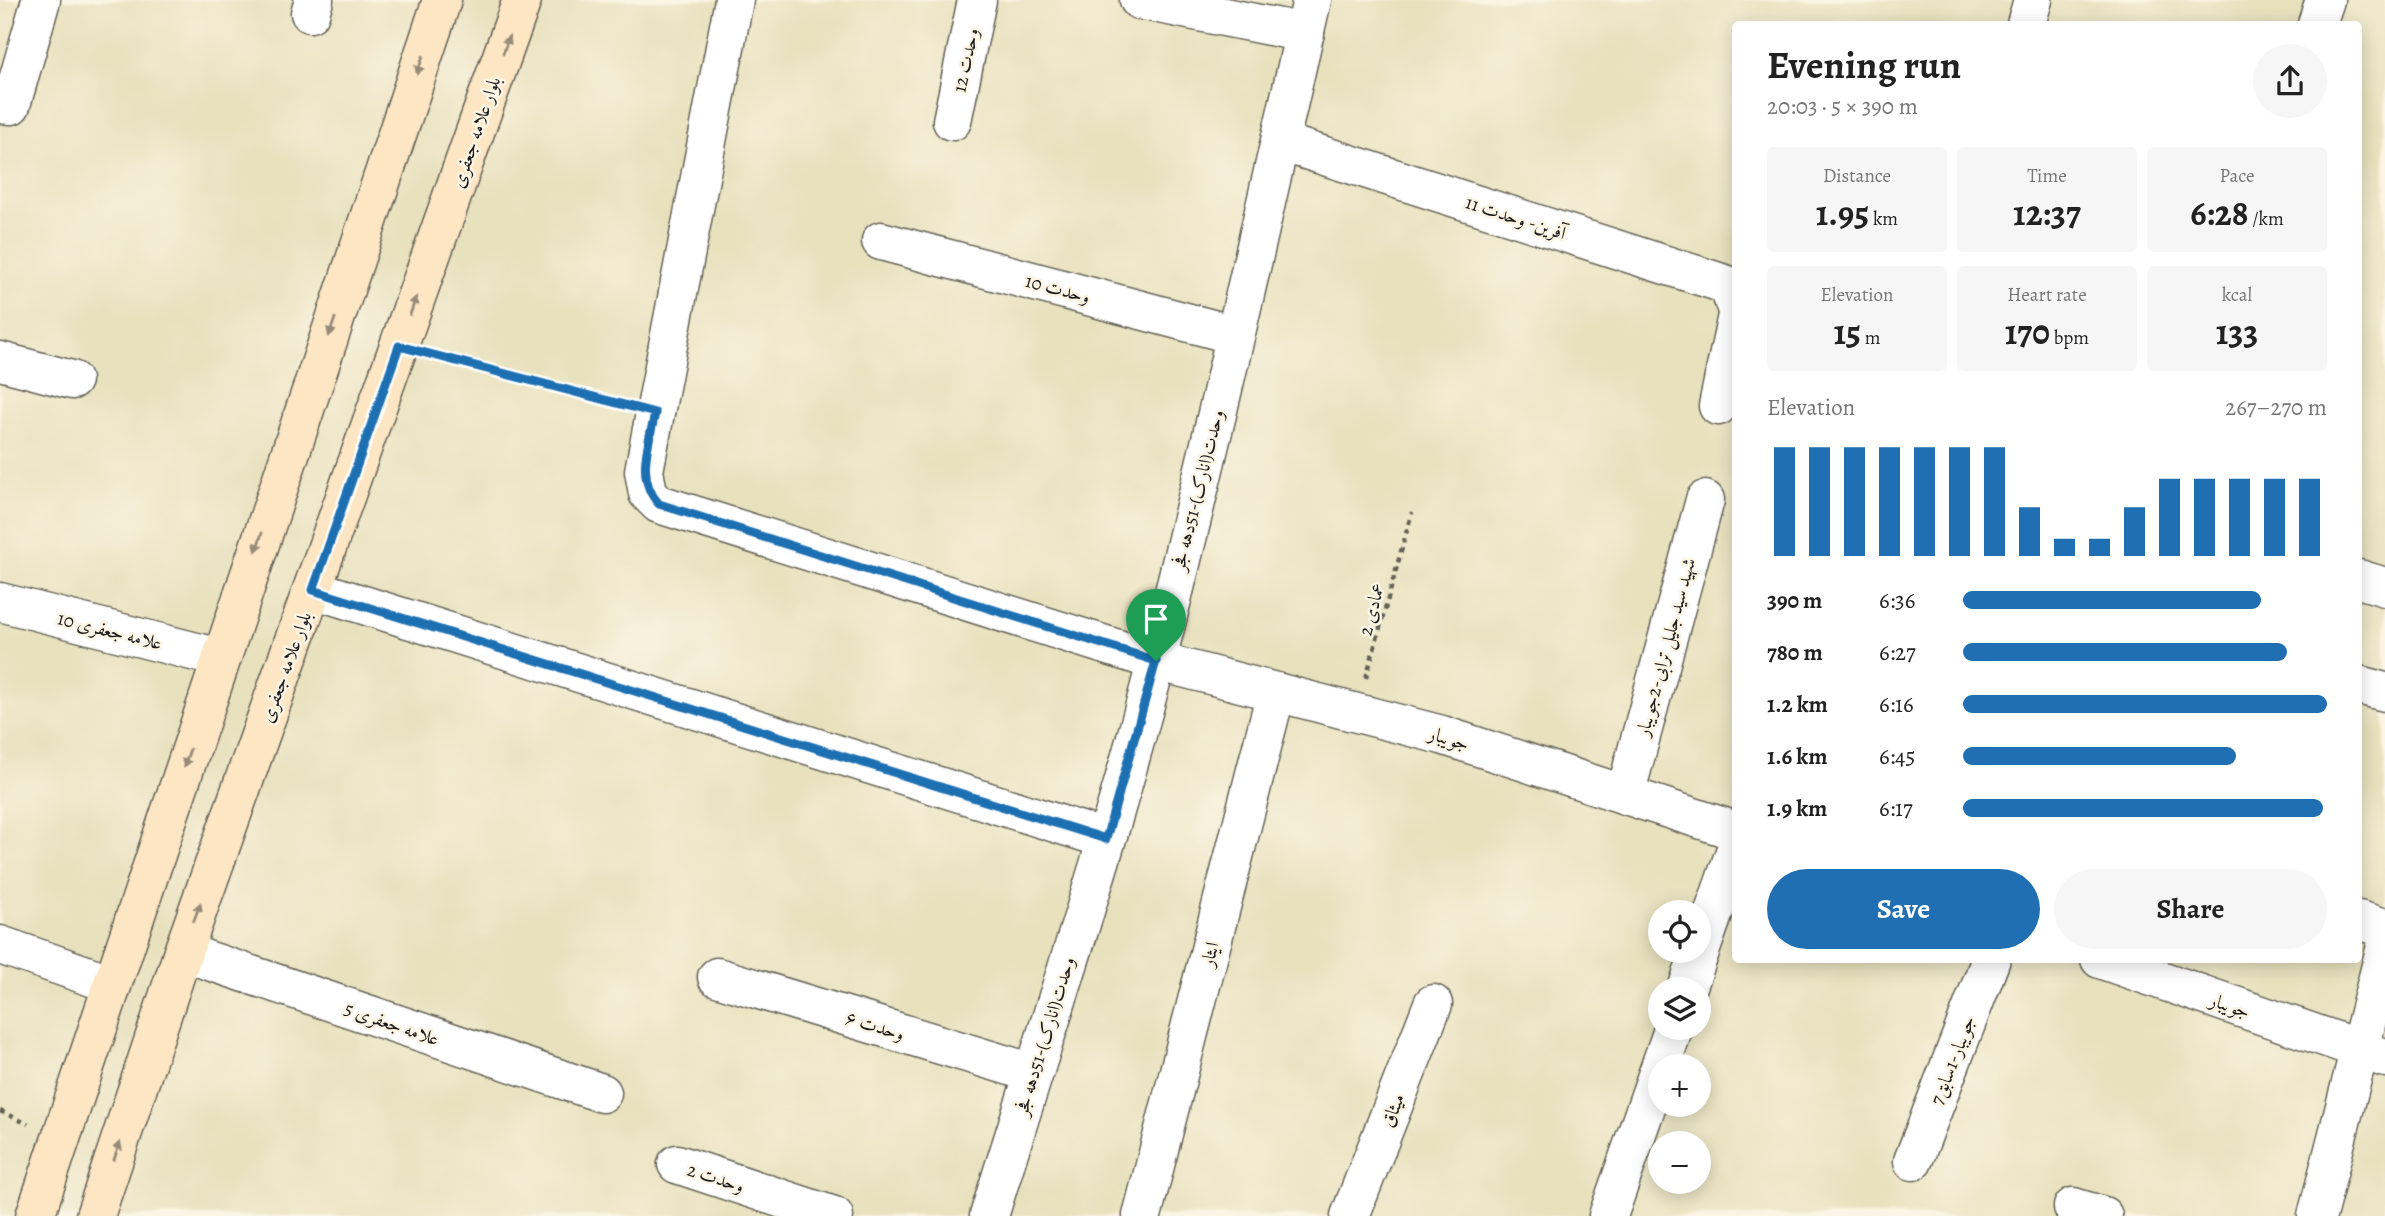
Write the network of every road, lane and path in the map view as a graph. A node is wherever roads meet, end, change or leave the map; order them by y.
1 (41, 0) edge
2 (442, 0) edge
3 (522, 0) edge
4 (734, 0) edge
5 (977, 0) edge
6 (1139, 0) edge
7 (2034, 0) edge
8 (2325, 0) edge
9 (1308, 16) edge
10 (2027, 21) edge
11 (2318, 21) edge
12 (0, 104) edge
13 (952, 121) dead end
14 (1281, 142) junction
15 (881, 241) dead end
16 (1732, 296) edge
17 (1235, 335) junction
18 (1732, 339) edge
19 (399, 346) junction
20 (0, 361) edge
21 (72, 380) dead end
22 (1718, 406) dead end
23 (655, 413) junction
24 (1705, 500) dead end
25 (1412, 512) dead end
26 (2362, 580) edge
27 (2385, 587) edge
28 (313, 590) junction
29 (0, 602) edge
30 (220, 659) junction
31 (1156, 661) junction
32 (2362, 686) edge
33 (1276, 692) junction
34 (2385, 692) edge
35 (1357, 713) junction
36 (1625, 794) junction
37 (1732, 830) edge
38 (1106, 839) junction
39 (1732, 860) edge
40 (2362, 921) edge
41 (2385, 928) edge
42 (0, 944) edge
43 (2385, 950) edge
44 (183, 952) junction
45 (1989, 963) edge
46 (2111, 963) edge
47 (718, 977) dead end
48 (1691, 977) edge
49 (112, 984) junction
50 (167, 1003) junction
51 (1433, 1004) dead end
52 (1669, 1040) edge
53 (2373, 1054) edge
54 (1033, 1073) junction
55 (602, 1093) dead end
56 (1913, 1161) dead end
57 (677, 1164) dead end
58 (35, 1216) edge
59 (95, 1216) edge
60 (834, 1216) edge
61 (989, 1216) edge
62 (1142, 1216) edge
63 (1350, 1216) edge
64 (1608, 1216) edge
65 (2317, 1216) edge

1 - 12 street
2 -> 30 main road
19 -> 3 main road, بلوار علامه جعفری
4 - 23 street
5 - 13 street, وحدت 12
6 - 9 street
7 - 10 street
8 - 11 street
9 - 14 street, وحدت(انارک)-51دهه فجر
14 - 16 street, آفرین- وحدت 11
14 - 17 street, وحدت(انارک)-51دهه فجر
15 - 17 street, وحدت 10
17 - 31 street, وحدت(انارک)-51دهه فجر
18 - 22 street
19 - 23 path
19 - 28 main road, بلوار علامه جعفری
20 - 21 street
23 - 31 street, جویبار
24 - 36 street, شهید سید جلیل ترابی-2جویبار
25 - 35 path, عمادی 2
26 - 27 street
28 - 38 street
44 -> 28 main road, بلوار علامه جعفری
29 - 30 street, علامه جعفری 10
30 -> 49 main road
31 - 33 street, جویبار
31 - 38 street, وحدت(انارک)-51دهه فجر
32 - 34 street
33 - 35 street, جویبار
33 - 62 street, ایثار
35 - 36 street, جویبار
36 - 37 street, جویبار
38 - 54 street, وحدت(انارک)-51دهه فجر
39 - 48 street
40 - 41 street
42 - 49 street
43 - 53 street
44 - 50 main road, بلوار علامه جعفری
44 - 55 street, علامه جعفری 5
45 - 56 street, 7جویبار-1سابق
46 - 53 street, جویبار
47 - 54 street, وحدت ۶
49 - 50 main road
49 - 58 main road
59 -> 50 main road, بلوار علامه جعفری
51 - 63 street, میثاق
52 - 64 street
53 - 65 street
54 - 61 street, وحدت(انارک)-51دهه فجر
57 - 60 street, وحدت 2

